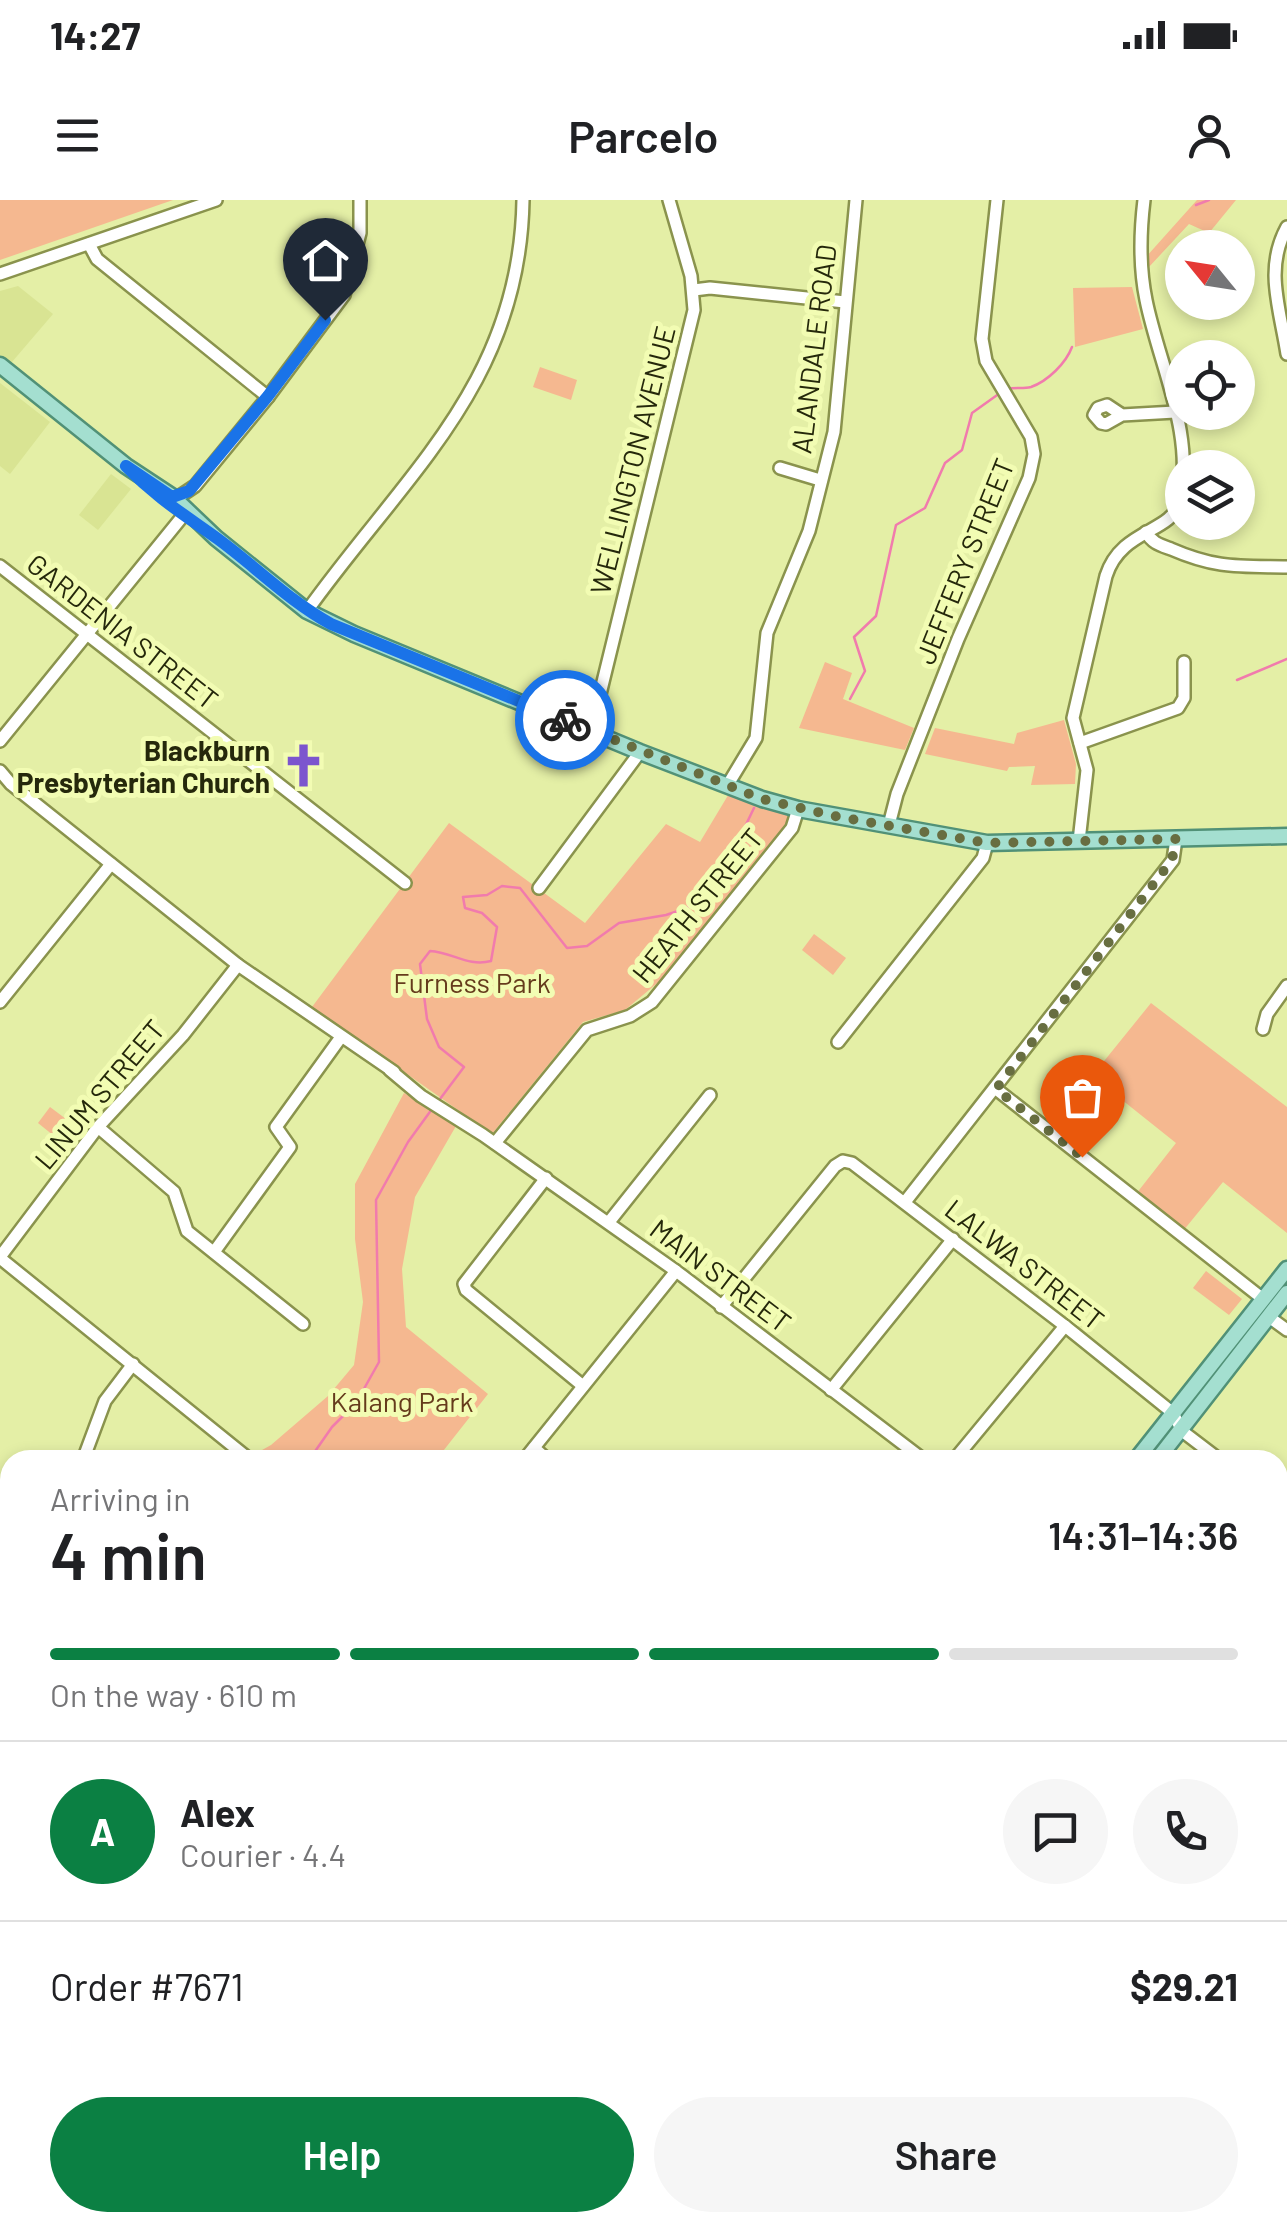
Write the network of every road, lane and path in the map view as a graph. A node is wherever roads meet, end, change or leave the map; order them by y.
1 (216, 200) edge
2 (360, 200) edge
3 (524, 200) edge
4 (669, 200) edge
5 (856, 200) edge
6 (997, 200) edge
7 (1144, 200) edge
8 (1287, 227) edge
9 (89, 244) junction
10 (0, 274) edge
11 (694, 290) junction
12 (845, 302) junction
13 (1287, 354) edge
14 (0, 365) edge
15 (1165, 371) edge
16 (268, 396) junction
17 (1165, 413) edge
18 (1122, 415) dead end
19 (1178, 430) edge
20 (126, 466) junction
21 (780, 468) dead end
22 (820, 480) junction
23 (183, 508) junction
24 (1146, 532) junction
25 (0, 566) edge
26 (1287, 567) edge
27 (307, 612) junction
28 (87, 636) junction
29 (1184, 662) dead end
30 (591, 731) junction
31 (4, 737) edge
32 (1080, 743) junction
33 (0, 750) edge
34 (640, 752) junction
35 (4, 778) edge
36 (727, 786) junction
37 (798, 808) junction
38 (890, 825) junction
39 (1287, 836) edge
40 (1176, 839) junction
41 (1079, 841) junction
42 (987, 843) junction
43 (111, 864) junction
44 (405, 883) dead end
45 (539, 888) dead end
46 (238, 965) junction
47 (1287, 986) edge
48 (0, 1002) edge
49 (1263, 1030) dead end
50 (341, 1037) junction
51 (838, 1042) dead end
52 (996, 1089) junction
53 (710, 1095) dead end
54 (98, 1127) junction
55 (495, 1143) junction
56 (546, 1178) junction
57 (905, 1202) junction
58 (609, 1222) junction
59 (953, 1239) junction
60 (214, 1252) junction
61 (0, 1258) edge
62 (1287, 1269) edge
63 (676, 1270) junction
64 (1287, 1294) edge
65 (722, 1307) junction
66 (1269, 1308) junction
67 (303, 1324) dead end
68 (1065, 1326) junction
69 (1287, 1330) edge
70 (133, 1364) junction
71 (583, 1386) junction
72 (831, 1390) junction
73 (1173, 1413) junction
74 (1182, 1431) junction
75 (534, 1448) joint
76 (87, 1450) edge
77 (238, 1450) edge
78 (536, 1450) edge
79 (911, 1450) edge
80 (962, 1450) edge
81 (1144, 1450) edge
82 (1166, 1450) edge
83 (1207, 1450) edge

1 - 9 street
2 - 16 street
3 - 27 street
4 - 11 street, WELLINGTON AVENUE
5 - 12 street, ALANDALE ROAD
6 - 38 street, JEFFERY STREET
7 - 15 street
8 - 13 street
9 - 10 street
9 - 16 street
11 - 12 street
11 - 30 street, WELLINGTON AVENUE
12 - 22 street, ALANDALE ROAD
14 - 20 main road
16 - 23 street
17 - 18 street
19 - 24 street
20 - 23 main road
20 - 23 main road
21 - 22 street
22 - 36 street, ALANDALE ROAD
23 - 27 main road
23 - 28 street
24 - 26 street
24 - 32 street
25 - 28 street, GARDENIA STREET
27 - 30 main road
28 - 31 street
28 - 44 street, GARDENIA STREET
29 - 32 street
30 - 34 main road
31 - 33 street
32 - 41 street
34 - 36 main road
34 - 45 street
35 - 43 street, MAIN STREET
36 - 37 main road
37 - 38 main road
37 - 55 street, HEATH STREET
38 - 42 main road
39 - 40 main road
40 - 41 main road
40 - 52 street
41 - 42 main road
42 - 51 street
43 - 46 street, MAIN STREET
43 - 48 street
46 - 50 street, MAIN STREET
46 - 54 street, LINUM STREET
47 - 49 street
50 - 55 street, MAIN STREET
50 - 60 street
52 - 57 street
52 - 66 street
53 - 58 street
54 - 60 street
54 - 61 street, LINUM STREET
55 - 56 street, MAIN STREET
56 - 58 street, MAIN STREET
56 - 71 street
57 - 59 street, LALWA STREET
57 - 65 street, LALWA STREET
58 - 63 street, MAIN STREET
59 - 68 street, LALWA STREET
59 - 72 street
60 - 67 street
61 - 70 street
62 - 66 main road
63 - 65 street, MAIN STREET
63 - 71 street
64 - 66 main road
65 - 72 street, MAIN STREET
66 - 69 street
66 - 73 main road
66 - 74 main road
68 - 73 street, LALWA STREET
68 - 80 street
70 - 76 street
70 - 77 street
71 - 75 street
72 - 79 street, MAIN STREET
73 - 74 street
73 - 81 main road
74 - 82 main road
74 - 83 street
75 - 78 street

